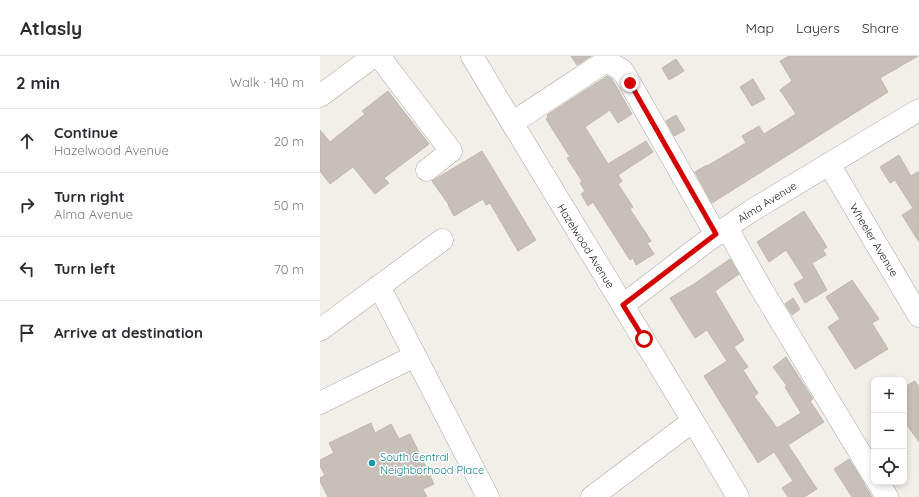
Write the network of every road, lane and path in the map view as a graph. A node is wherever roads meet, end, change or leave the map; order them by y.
1 (374, 56) edge
2 (379, 56) edge
3 (472, 56) edge
4 (322, 90) edge
5 (919, 110) edge
6 (512, 124) junction
7 (829, 164) junction
8 (426, 170) dead end
9 (722, 231) junction
10 (442, 240) dead end
11 (379, 286) junction
12 (623, 305) junction
13 (919, 316) edge
14 (320, 330) edge
15 (415, 356) junction
16 (320, 403) edge
17 (693, 421) junction
18 (871, 471) edge
19 (880, 485) edge
20 (488, 497) edge
21 (592, 497) edge
22 (738, 497) edge
23 (887, 497) edge

1 - 4 street
2 - 8 street
3 - 6 street, Hazelwood Avenue
5 - 7 street, Alma Avenue
6 - 9 street
6 - 12 street, Hazelwood Avenue
7 - 9 street, Alma Avenue
7 - 13 street, Wheeler Avenue
9 - 12 street, Alma Avenue
9 - 18 street
10 - 11 street
11 - 14 street
11 - 15 street
12 - 17 street, Hazelwood Avenue
15 - 16 street
15 - 20 street
17 - 21 street
17 - 22 street, Hazelwood Avenue
19 - 23 street

